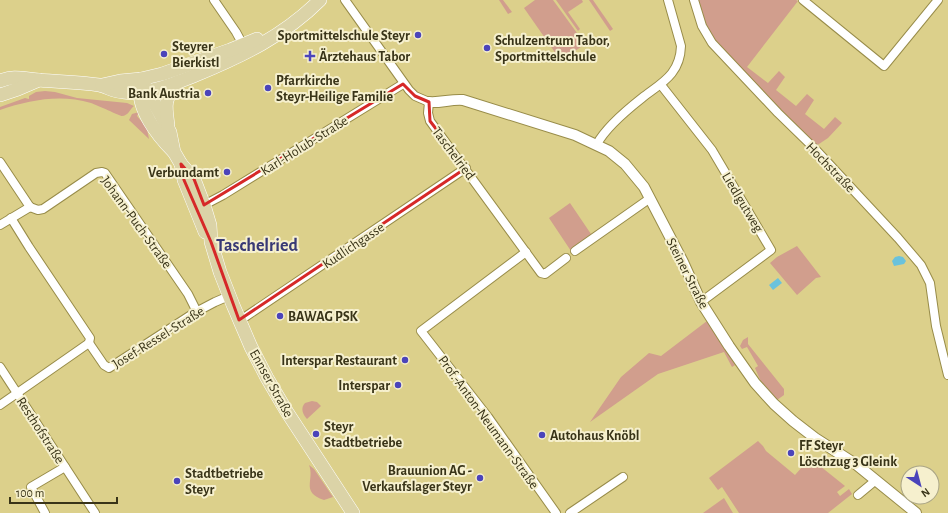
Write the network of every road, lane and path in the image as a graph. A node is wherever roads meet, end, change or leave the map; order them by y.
1 (214, 0) edge
2 (320, 0) edge
3 (344, 0) edge
4 (668, 0) edge
5 (694, 0) edge
6 (803, 0) edge
7 (938, 0) edge
8 (243, 45) junction
9 (141, 79) junction
10 (39, 80) junction
11 (0, 81) edge
12 (178, 82) junction
13 (403, 84) junction
14 (661, 85) junction
15 (100, 86) junction
16 (143, 92) junction
17 (0, 95) edge
18 (429, 102) junction
19 (170, 132) junction
20 (596, 144) junction
21 (174, 152) junction
22 (0, 162) edge
23 (181, 164) junction
24 (466, 168) junction
25 (649, 199) junction
26 (204, 205) junction
27 (30, 207) junction
28 (11, 218) junction
29 (0, 225) edge
30 (211, 242) junction
31 (576, 250) dead end
32 (526, 252) junction
33 (566, 258) dead end
34 (229, 296) junction
35 (702, 302) junction
36 (197, 312) junction
37 (239, 320) junction
38 (89, 343) junction
39 (945, 346) edge
40 (0, 367) edge
41 (948, 375) edge
42 (18, 393) junction
43 (0, 405) edge
44 (65, 467) junction
45 (623, 477) dead end
46 (876, 480) junction
47 (858, 495) dead end
48 (45, 513) edge
49 (95, 513) edge
50 (353, 513) edge
51 (556, 513) edge
52 (570, 513) edge
53 (916, 513) edge

1 - 8 street
2 - 8 main road
2 - 12 main road
3 - 13 street
4 - 14 street
5 - 39 street, Hochstraße
6 - 7 street
8 - 9 main road
9 - 15 main road
9 - 16 main road, Ennser Straße
10 - 11 main road
10 - 15 main road
10 - 17 main road
12 - 16 main road
12 - 19 main road
13 - 18 street
13 - 26 street, Karl-Holub-Straße
14 - 20 street
14 - 35 street, Liedlgutweg
15 - 16 main road
16 - 19 main road, Ennser Straße
16 - 21 main road, Ennser Straße
18 - 20 street, Steiner Straße
18 - 24 street, Taschelried
19 - 21 main road, Ennser Straße
20 - 25 street, Steiner Straße
21 - 23 main road, Ennser Straße
22 - 27 street
23 - 26 main road, Ennser Straße
23 - 30 main road, Ennser Straße
24 - 32 street, Taschelried
24 - 37 street, Kudlichgasse
25 - 31 street
25 - 35 street, Steiner Straße
26 - 30 main road, Ennser Straße
27 - 28 street, Johann-Puch-Straße
27 - 36 street, Johann-Puch-Straße
28 - 29 street, Johann-Puch-Straße
28 - 38 street
30 - 34 main road, Ennser Straße
32 - 33 street, Taschelried
32 - 51 street, Prof.-Anton-Neumann-Straße
34 - 36 street, Josef-Ressel-Straße
34 - 37 main road, Ennser Straße
35 - 46 street, Steiner Straße
36 - 38 street, Josef-Ressel-Straße
37 - 50 main road, Ennser Straße
38 - 42 street
39 - 41 street, Hochstraße
40 - 42 street, Resthofstraße
42 - 43 street
42 - 44 street, Resthofstraße
44 - 48 street
44 - 49 street, Resthofstraße
45 - 52 street
46 - 47 street
46 - 53 street, Steiner Straße

